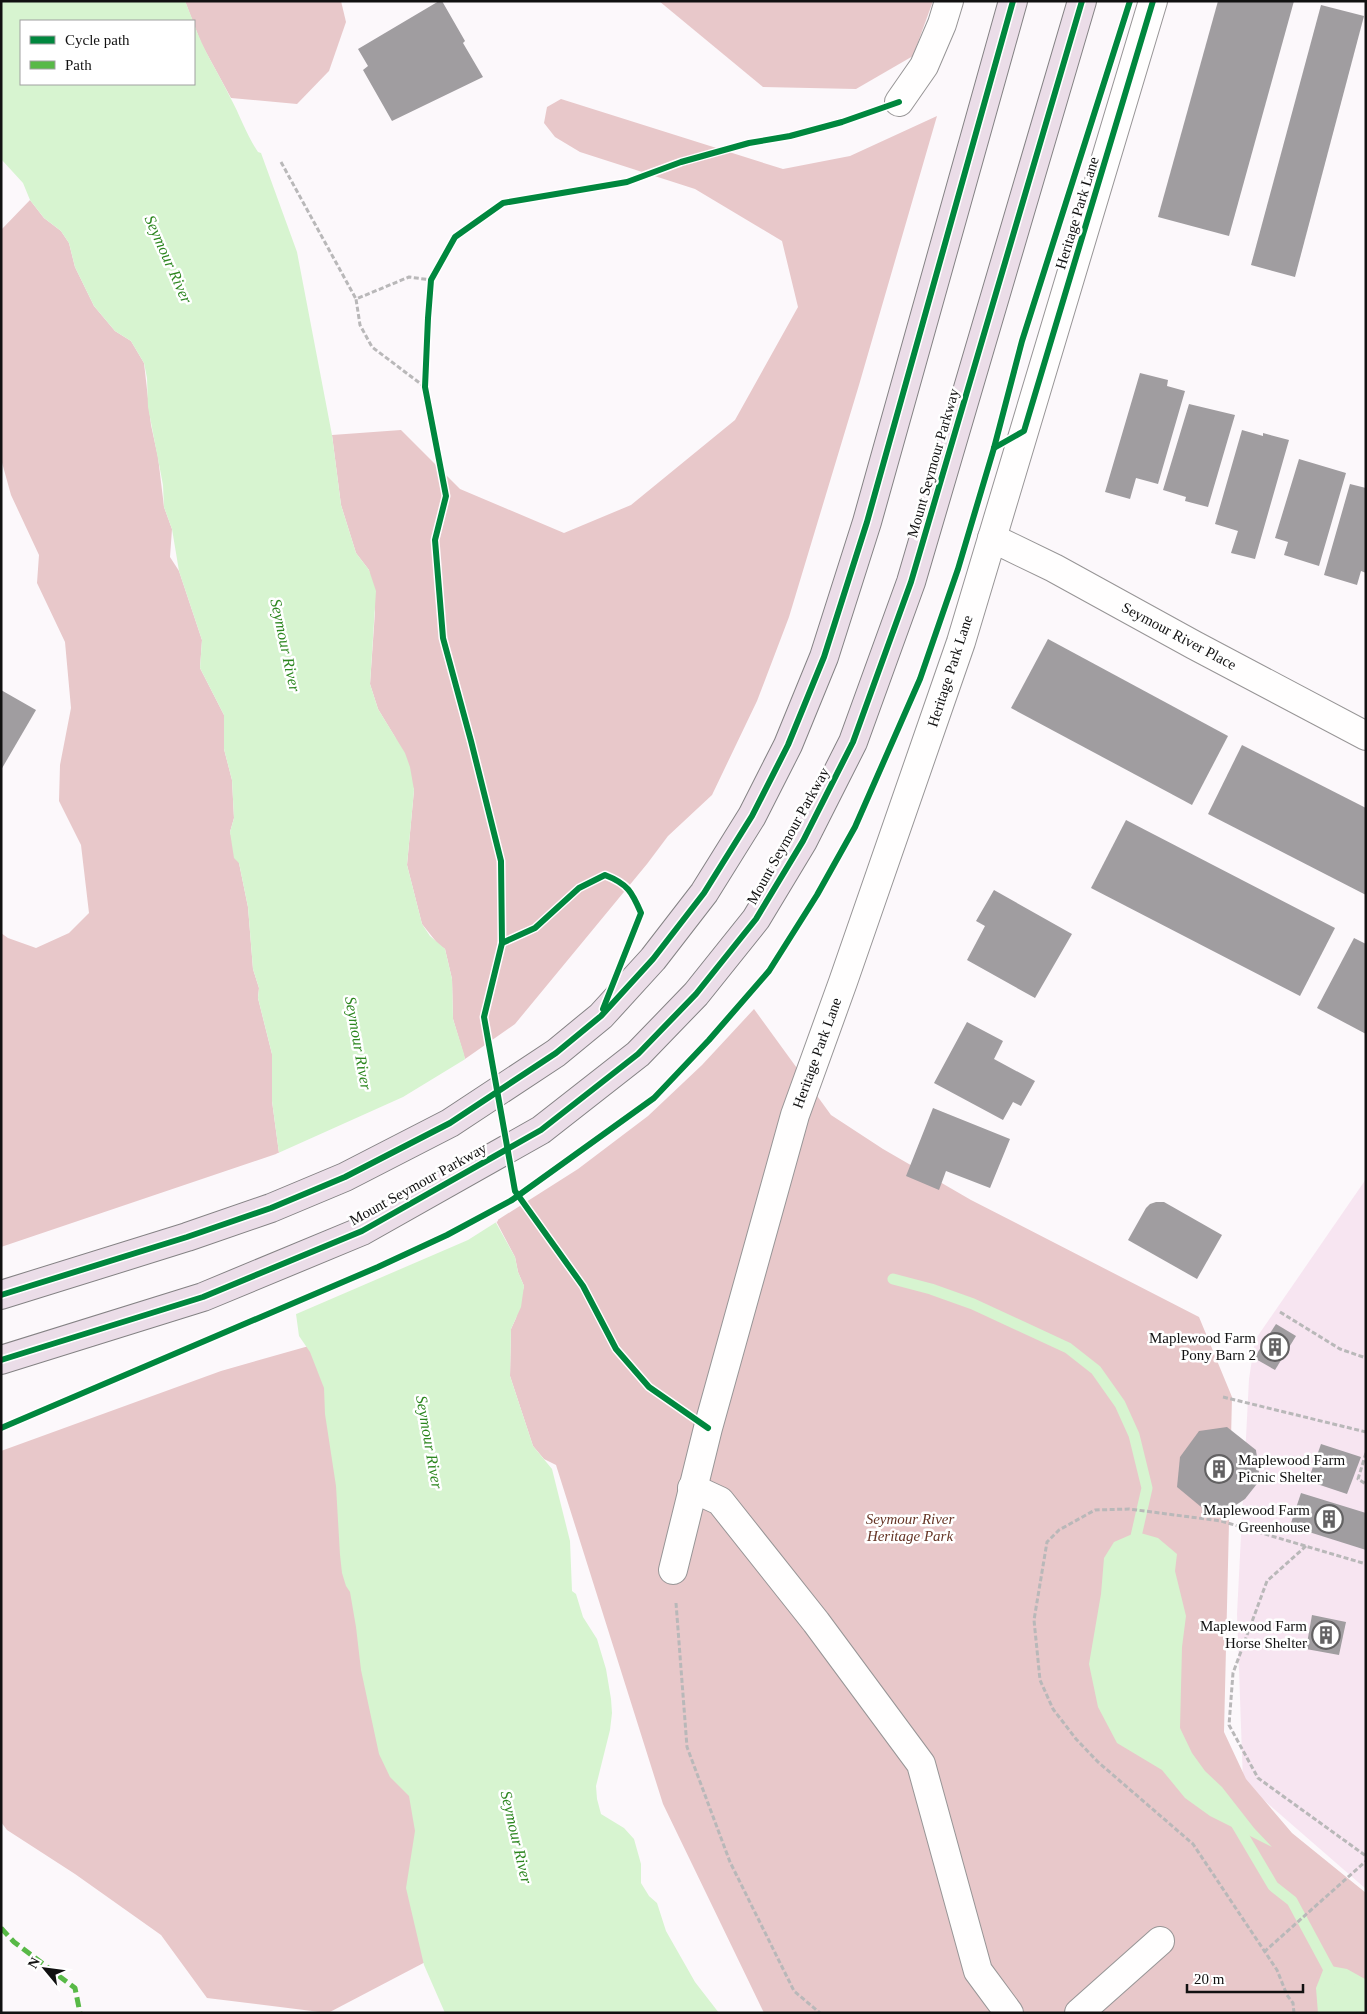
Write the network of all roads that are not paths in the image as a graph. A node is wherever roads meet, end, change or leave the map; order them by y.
1 (948, 1) edge
2 (1013, 1) edge
3 (1082, 1) edge
4 (1153, 1) edge
5 (899, 102) dead end
6 (992, 538) junction
7 (1366, 736) edge
8 (1, 1295) edge
9 (1, 1360) edge
10 (692, 1488) junction
11 (673, 1570) road end
12 (1160, 1941) dead end
13 (1009, 2013) edge
14 (1079, 2013) edge

1 - 5 street
2 - 8 main road
3 - 9 main road, Mount Seymour Parkway
4 - 6 street, Heritage Park Lane
6 - 7 street, Seymour River Place
6 - 10 street, Heritage Park Lane
10 - 11 street, Heritage Park Lane
10 - 13 street
12 - 14 street

